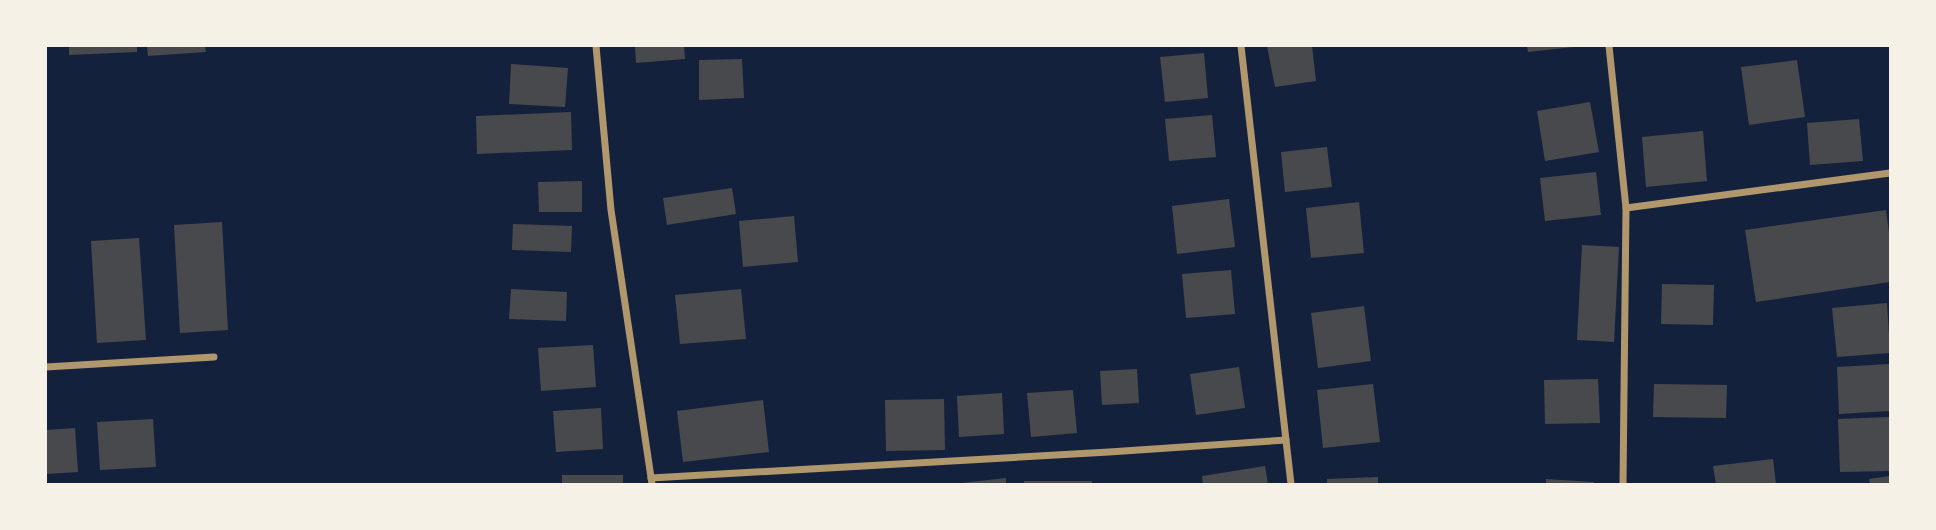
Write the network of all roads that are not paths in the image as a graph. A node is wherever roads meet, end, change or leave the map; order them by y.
1 (596, 46) edge
2 (1241, 46) edge
3 (1609, 46) edge
4 (1891, 173) edge
5 (1626, 208) junction
6 (214, 357) dead end
7 (46, 367) edge
8 (1286, 440) junction
9 (651, 481) edge
10 (1291, 485) edge
11 (1623, 485) edge

1 - 9 street
2 - 8 street
3 - 5 street
4 - 5 street
5 - 11 street
6 - 7 street
8 - 9 street
8 - 10 street

